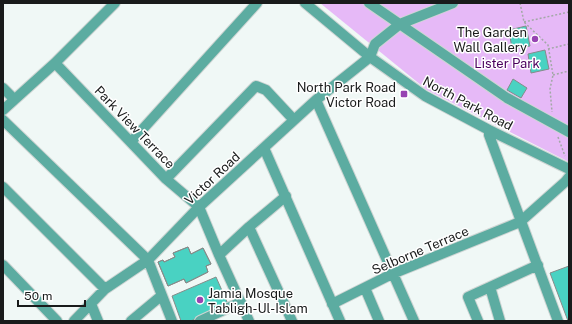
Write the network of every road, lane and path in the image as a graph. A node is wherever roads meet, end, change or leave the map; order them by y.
1 (115, 3) edge
2 (257, 3) edge
3 (305, 3) edge
4 (368, 3) edge
5 (453, 3) edge
6 (520, 3) edge
7 (437, 6) edge
8 (569, 12) edge
9 (524, 22) junction
10 (400, 24) junction
11 (569, 44) edge
12 (548, 48) junction
13 (370, 57) junction
14 (55, 63) junction
15 (569, 71) edge
16 (553, 75) junction
17 (3, 88) edge
18 (14, 99) junction
19 (316, 100) junction
20 (3, 110) edge
21 (3, 120) edge
22 (294, 120) junction
23 (553, 124) junction
24 (489, 130) junction
25 (569, 132) edge
26 (131, 142) junction
27 (264, 148) junction
28 (567, 168) edge
29 (569, 178) edge
30 (166, 179) junction
31 (3, 187) edge
32 (286, 196) junction
33 (199, 207) junction
34 (520, 222) junction
35 (248, 227) junction
36 (219, 255) junction
37 (148, 260) junction
38 (3, 265) edge
39 (538, 265) junction
40 (392, 274) junction
41 (490, 287) junction
42 (365, 288) junction
43 (105, 289) junction
44 (161, 296) junction
45 (241, 302) junction
46 (91, 304) junction
47 (332, 304) junction
48 (205, 320) edge
49 (57, 321) edge
50 (74, 321) edge
51 (98, 321) edge
52 (132, 321) edge
53 (172, 321) edge
54 (249, 321) edge
55 (292, 321) edge
56 (340, 321) edge
57 (379, 321) edge
58 (414, 321) edge
59 (478, 321) edge
60 (500, 321) edge
61 (558, 321) edge

1 - 14 street
2 - 26 street
3 - 13 street, North Park Road
4 - 10 street
5 - 7 street
6 - 9 path
7 - 10 street
8 - 9 path
9 - 12 path
10 - 13 street
10 - 23 street
11 - 12 path
12 - 16 path
13 - 19 street, Victor Road
13 - 24 street, North Park Road
14 - 18 street
14 - 26 street, Park View Terrace
15 - 16 path
16 - 23 path
17 - 18 street
18 - 20 street
19 - 22 street, Victor Road
19 - 40 street
21 - 37 street
22 - 27 street, Victor Road
22 - 30 street
23 - 25 street
23 - 28 path
24 - 28 street, North Park Road
24 - 34 street
26 - 30 street, Park View Terrace
27 - 32 street
27 - 33 street, Victor Road
29 - 34 street, Selborne Terrace
30 - 33 street, Park View Terrace
31 - 43 street
32 - 35 street
32 - 47 street
33 - 36 street
33 - 37 street, Victor Road
34 - 39 street
34 - 40 street, Selborne Terrace
35 - 36 street
35 - 55 street
36 - 45 street
37 - 43 street, Victor Road
37 - 44 street
38 - 49 street
39 - 41 street
39 - 61 street
40 - 42 street, Selborne Terrace
40 - 58 street
41 - 59 street
41 - 60 street
42 - 47 street, Selborne Terrace
42 - 57 street
43 - 46 street, Victor Road
44 - 52 street
44 - 53 street
45 - 48 street
45 - 54 street
46 - 50 street, Victor Road
46 - 51 street
47 - 56 street

